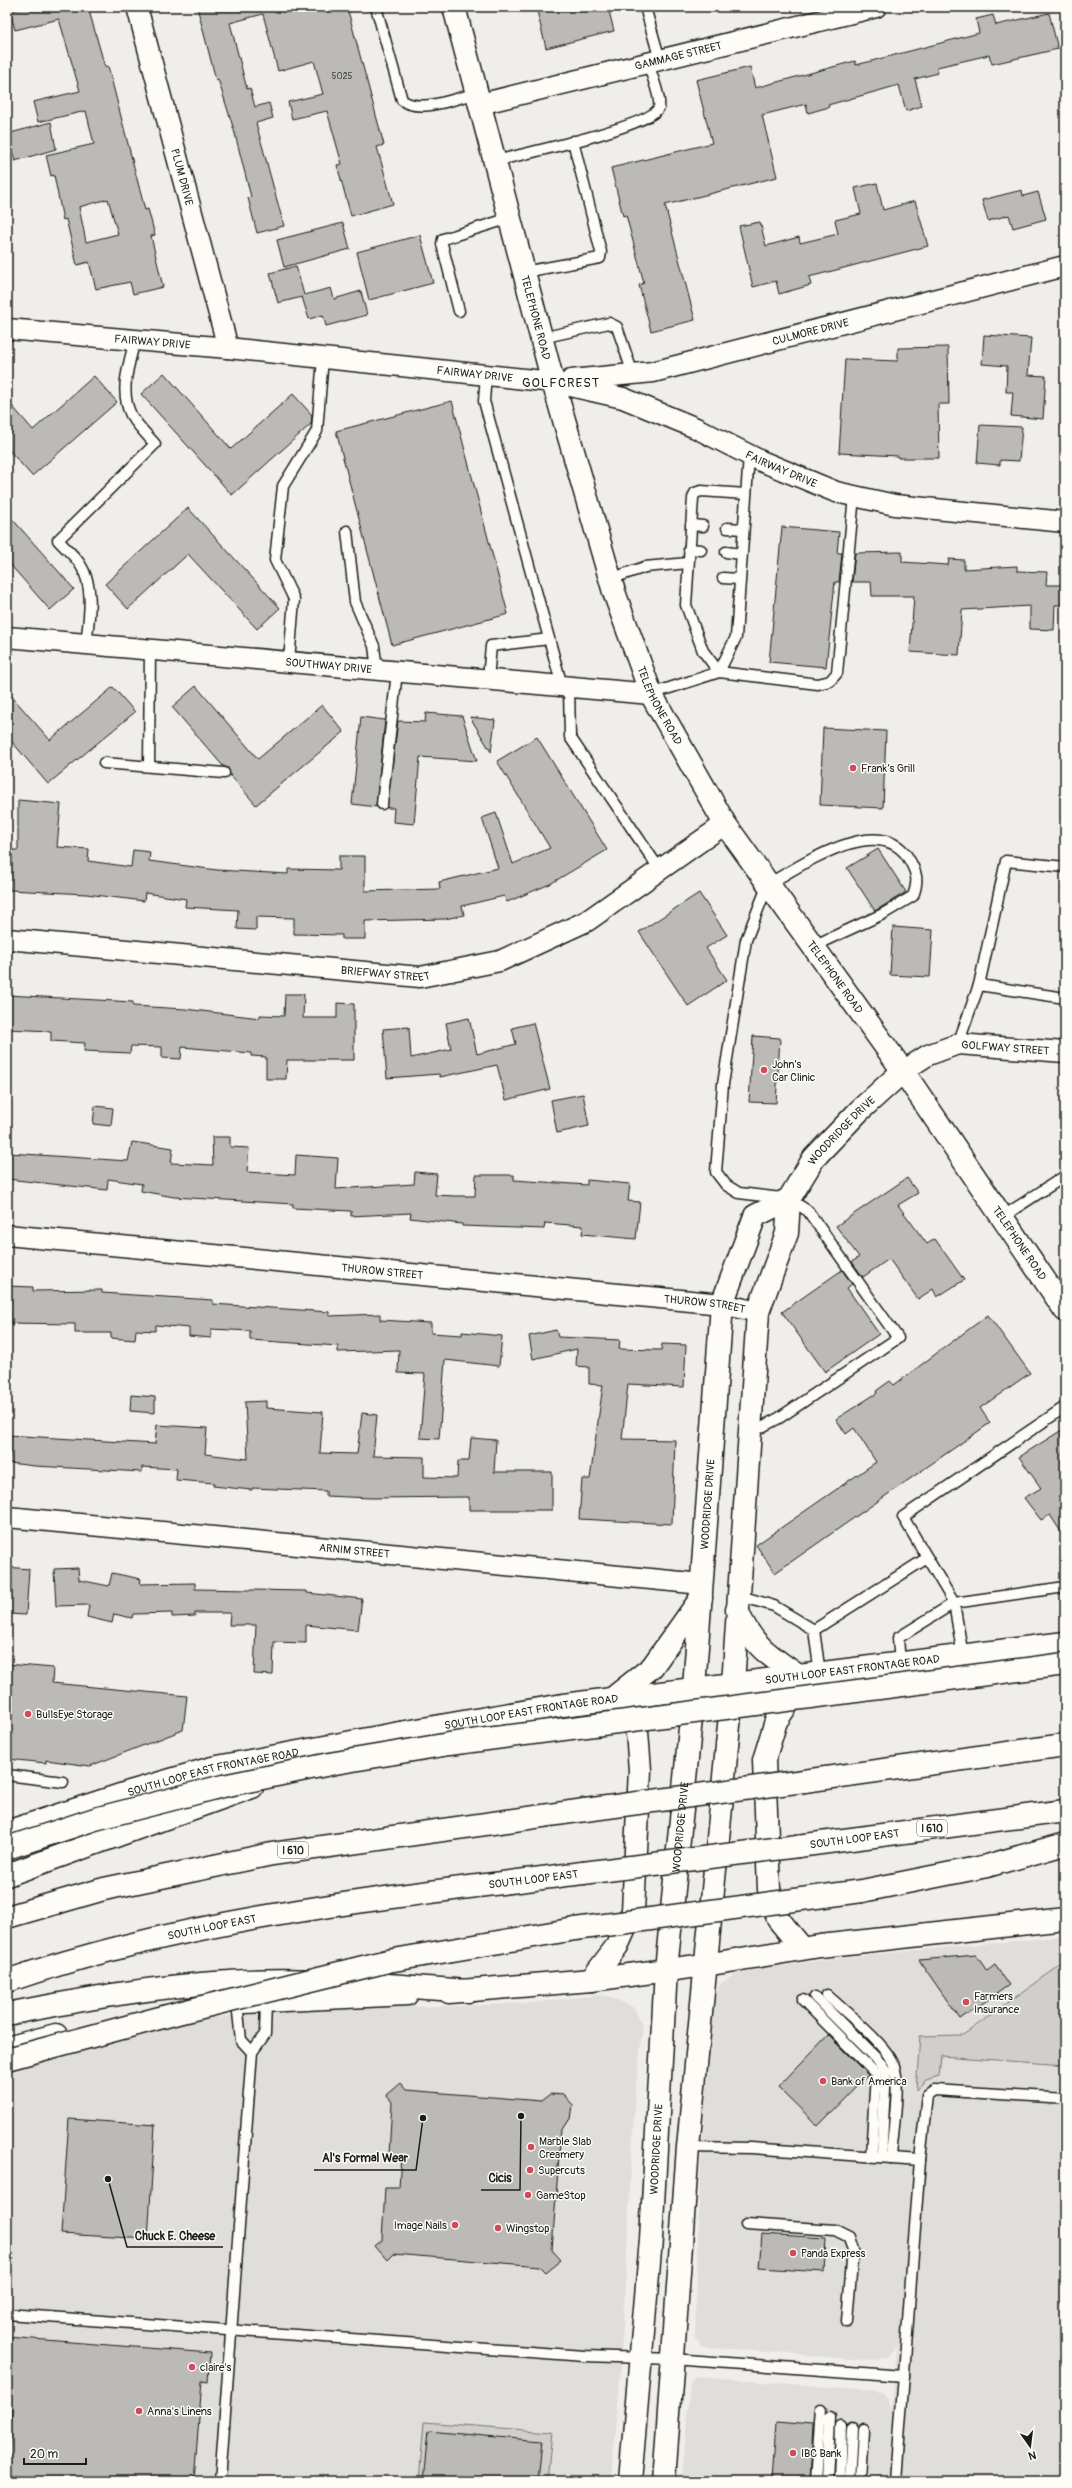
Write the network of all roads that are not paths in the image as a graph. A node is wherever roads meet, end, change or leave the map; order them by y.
1 (137, 7) edge
2 (376, 7) edge
3 (454, 7) edge
4 (645, 7) edge
5 (876, 7) edge
6 (654, 61) junction
7 (478, 99) junction
8 (573, 141) junction
9 (495, 161) junction
10 (510, 218) junction
11 (1065, 266) edge
12 (524, 272) junction
13 (459, 311) dead end
14 (7, 329) edge
15 (541, 338) junction
16 (135, 340) junction
17 (228, 348) junction
18 (323, 358) junction
19 (633, 374) junction
20 (486, 375) junction
21 (553, 382) junction
22 (749, 455) junction
23 (746, 494) junction
24 (854, 496) junction
25 (1065, 522) edge
26 (691, 525) junction
27 (703, 526) dead end
28 (727, 528) dead end
29 (743, 529) junction
30 (347, 531) dead end
31 (690, 549) junction
32 (701, 550) dead end
33 (726, 552) dead end
34 (741, 554) junction
35 (688, 563) junction
36 (688, 575) junction
37 (698, 576) dead end
38 (723, 578) dead end
39 (610, 579) junction
40 (739, 579) junction
41 (7, 637) edge
42 (549, 639) junction
43 (86, 644) junction
44 (150, 650) junction
45 (289, 662) junction
46 (377, 670) junction
47 (397, 672) junction
48 (719, 672) junction
49 (488, 679) junction
50 (566, 687) junction
51 (651, 694) junction
52 (104, 763) dead end
53 (149, 766) junction
54 (224, 773) dead end
55 (382, 804) dead end
56 (725, 824) junction
57 (1065, 866) edge
58 (660, 870) junction
59 (768, 884) junction
60 (7, 938) edge
61 (813, 946) junction
62 (979, 985) junction
63 (1065, 998) edge
64 (958, 1044) junction
65 (1065, 1052) edge
66 (903, 1071) junction
67 (1065, 1176) edge
68 (789, 1199) junction
69 (1002, 1217) junction
70 (7, 1235) edge
71 (722, 1304) junction
72 (1065, 1310) edge
73 (758, 1312) junction
74 (1064, 1412) edge
75 (749, 1433) junction
76 (7, 1517) edge
77 (927, 1558) junction
78 (1065, 1588) edge
79 (701, 1591) junction
80 (737, 1602) junction
81 (954, 1603) junction
82 (814, 1630) junction
83 (1065, 1643) edge
84 (963, 1656) junction
85 (900, 1664) junction
86 (1065, 1664) edge
87 (809, 1676) junction
88 (733, 1684) junction
89 (694, 1688) junction
90 (613, 1698) junction
91 (400, 1733) junction
92 (1065, 1745) edge
93 (7, 1775) edge
94 (63, 1782) dead end
95 (1065, 1811) edge
96 (7, 1832) edge
97 (1065, 1844) edge
98 (7, 1848) edge
99 (7, 1875) edge
100 (7, 1917) edge
101 (1065, 1919) edge
102 (802, 1948) junction
103 (705, 1965) junction
104 (666, 1970) junction
105 (591, 1980) junction
106 (7, 1982) edge
107 (469, 1991) junction
108 (827, 1995) dead end
109 (815, 1997) dead end
110 (803, 2000) dead end
111 (266, 2001) junction
112 (237, 2003) junction
113 (7, 2014) edge
114 (7, 2048) edge
115 (252, 2052) junction
116 (7, 2058) edge
117 (1065, 2098) edge
118 (688, 2147) junction
119 (881, 2157) junction
120 (920, 2160) junction
121 (746, 2224) dead end
122 (7, 2314) edge
123 (847, 2321) dead end
124 (230, 2328) junction
125 (641, 2358) junction
126 (673, 2359) junction
127 (904, 2376) junction
128 (821, 2410) dead end
129 (830, 2418) dead end
130 (841, 2427) dead end
131 (852, 2429) dead end
132 (863, 2430) dead end
133 (220, 2481) edge
134 (630, 2481) edge
135 (664, 2481) edge
136 (816, 2481) edge
137 (827, 2481) edge
138 (839, 2481) edge
139 (849, 2481) edge
140 (860, 2481) edge
141 (896, 2481) edge

1 - 17 street, PLUM DRIVE
2 - 7 lane
3 - 7 main road, TELEPHONE ROAD
4 - 6 lane
5 - 6 street, GAMMAGE STREET
6 - 7 street, GAMMAGE STREET
6 - 8 lane
7 - 9 main road, TELEPHONE ROAD
8 - 9 lane
8 - 12 lane
9 - 10 main road, TELEPHONE ROAD
10 - 12 main road, TELEPHONE ROAD
10 - 13 lane
11 - 19 street, CULMORE DRIVE
12 - 15 main road, TELEPHONE ROAD
14 - 16 street, FAIRWAY DRIVE
15 - 19 lane
15 - 21 main road, TELEPHONE ROAD
16 - 17 street, FAIRWAY DRIVE
16 - 43 lane
17 - 18 street, FAIRWAY DRIVE
18 - 20 street, FAIRWAY DRIVE
18 - 45 lane
19 - 21 street, CULMORE DRIVE
20 - 21 street, FAIRWAY DRIVE
20 - 42 lane
21 - 22 street, FAIRWAY DRIVE
21 - 39 main road, TELEPHONE ROAD
22 - 23 lane
22 - 24 street, FAIRWAY DRIVE
23 - 26 lane
23 - 29 lane
24 - 25 street, FAIRWAY DRIVE
24 - 48 lane
26 - 27 lane
26 - 31 lane
28 - 29 lane
29 - 34 lane
30 - 46 lane
31 - 32 lane
31 - 35 lane
33 - 34 lane
34 - 40 lane
35 - 36 lane
35 - 39 lane
36 - 37 lane
36 - 48 lane
38 - 40 lane
39 - 51 main road, TELEPHONE ROAD
40 - 48 lane
41 - 43 street, SOUTHWAY DRIVE
42 - 49 lane
42 - 50 lane
43 - 44 street, SOUTHWAY DRIVE
44 - 45 street, SOUTHWAY DRIVE
44 - 53 lane
45 - 46 street, SOUTHWAY DRIVE
46 - 47 street, SOUTHWAY DRIVE
47 - 49 street, SOUTHWAY DRIVE
47 - 55 lane
48 - 51 lane
49 - 50 street, SOUTHWAY DRIVE
50 - 51 street, SOUTHWAY DRIVE
50 - 58 lane
51 - 56 main road, TELEPHONE ROAD
52 - 53 lane
53 - 54 lane
56 - 58 street, BRIEFWAY STREET
56 - 59 main road, TELEPHONE ROAD
57 - 62 lane
58 - 60 street, BRIEFWAY STREET
59 - 61 main road, TELEPHONE ROAD
59 - 61 lane
59 - 68 lane
61 - 66 main road, TELEPHONE ROAD
62 - 63 lane
62 - 64 lane
64 - 65 street, GOLFWAY STREET
64 - 66 street, GOLFWAY STREET
66 - 68 main road, WOODRIDGE DRIVE
66 - 69 main road, TELEPHONE ROAD
67 - 69 lane
68 - 71 main road, WOODRIDGE DRIVE
68 - 73 main road, WOODRIDGE DRIVE
68 - 75 lane
69 - 72 main road, TELEPHONE ROAD
70 - 71 street, THUROW STREET
71 - 73 street, THUROW STREET
71 - 79 main road, WOODRIDGE DRIVE
73 - 75 main road, WOODRIDGE DRIVE
74 - 77 lane
75 - 80 main road, WOODRIDGE DRIVE
76 - 79 street, ARNIM STREET
77 - 81 lane
77 - 82 lane
78 - 81 lane
79 - 89 main road, WOODRIDGE DRIVE
79 - 90 main road
80 - 82 lane
80 - 87 main road
80 - 88 main road, WOODRIDGE DRIVE
81 - 84 lane
81 - 85 lane
82 - 87 lane
83 - 84 main road, SOUTH LOOP EAST FRONTAGE ROAD
84 - 85 main road, SOUTH LOOP EAST FRONTAGE ROAD
85 - 87 main road, SOUTH LOOP EAST FRONTAGE ROAD
86 - 98 main road, bridge
87 - 88 main road, SOUTH LOOP EAST FRONTAGE ROAD
87 - 102 main road
88 - 89 main road, SOUTH LOOP EAST FRONTAGE ROAD
88 - 103 main road, WOODRIDGE DRIVE
89 - 90 main road, SOUTH LOOP EAST FRONTAGE ROAD
89 - 104 main road, WOODRIDGE DRIVE
90 - 91 main road, SOUTH LOOP EAST FRONTAGE ROAD
90 - 105 main road
91 - 96 main road, SOUTH LOOP EAST FRONTAGE ROAD
91 - 99 main road
92 - 100 main road, I 610, bridge
93 - 94 lane
95 - 106 main road, SOUTH LOOP EAST / I 610, bridge
97 - 116 main road, bridge
101 - 102 main road
102 - 103 main road
103 - 104 main road
103 - 118 main road, WOODRIDGE DRIVE
104 - 105 main road
104 - 125 main road, WOODRIDGE DRIVE
105 - 107 main road
107 - 111 main road
107 - 113 main road
108 - 119 lane
109 - 119 lane
110 - 119 lane
111 - 112 main road
111 - 115 lane
112 - 114 main road
112 - 115 lane
115 - 124 lane
117 - 120 lane
118 - 119 lane
118 - 126 main road, WOODRIDGE DRIVE
119 - 120 lane
120 - 127 lane
121 - 123 lane
122 - 124 lane
124 - 125 lane
124 - 133 lane
125 - 126 lane
125 - 134 main road, WOODRIDGE DRIVE
126 - 127 lane
126 - 135 main road, WOODRIDGE DRIVE
127 - 141 lane
128 - 136 lane
129 - 137 lane
130 - 138 lane
131 - 139 lane
132 - 140 lane

